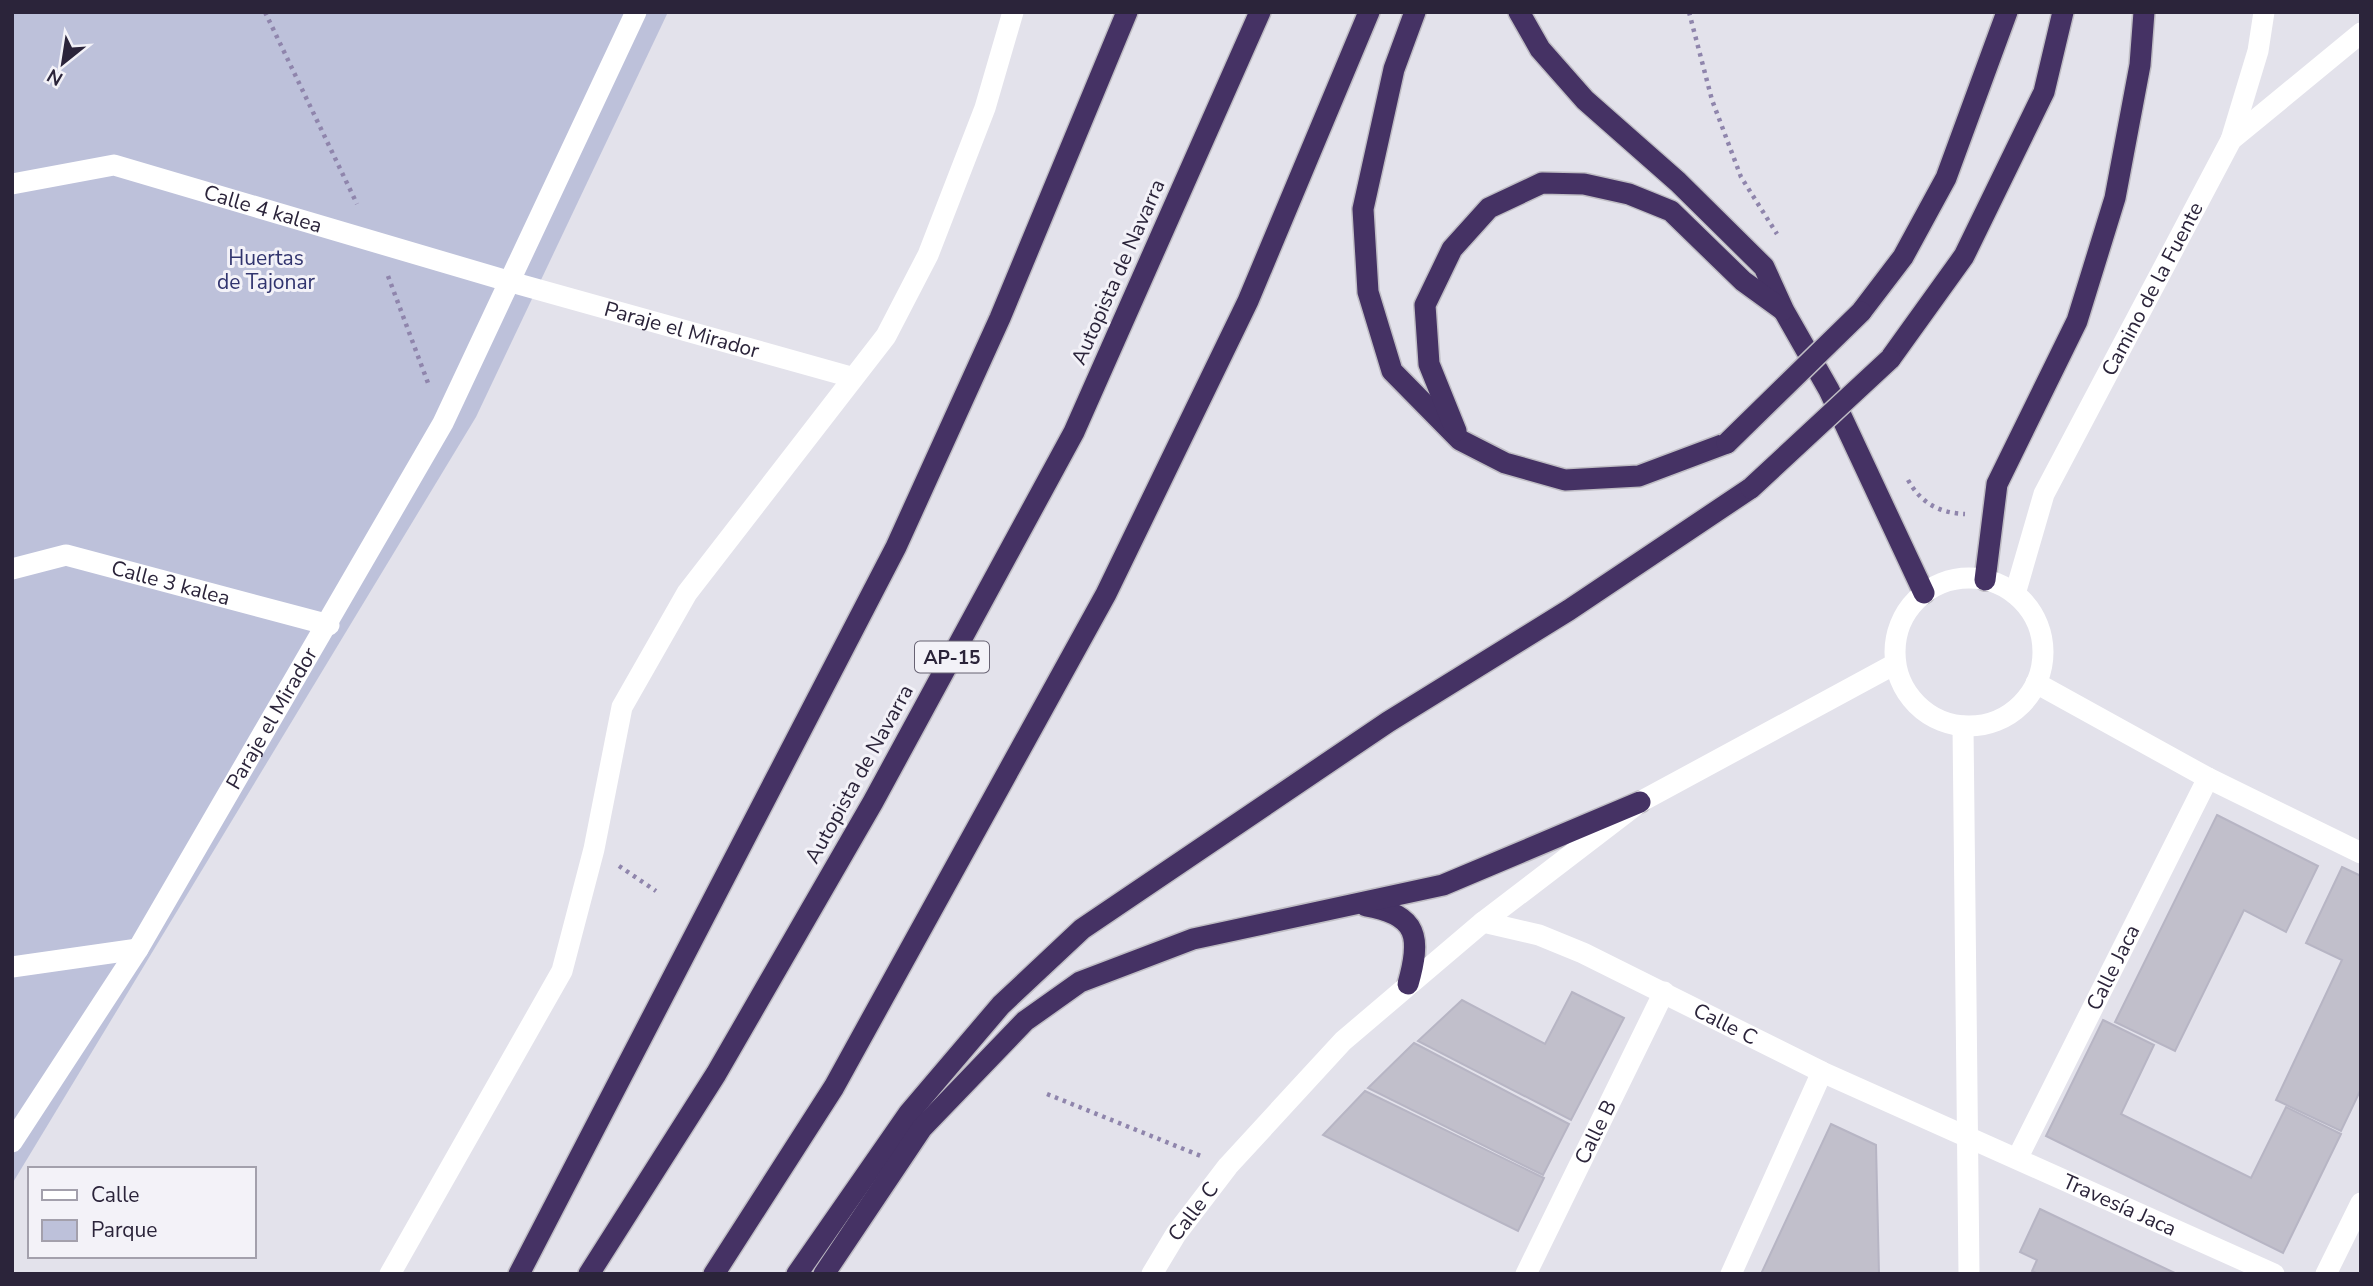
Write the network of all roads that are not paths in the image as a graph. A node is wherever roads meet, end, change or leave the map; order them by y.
1 (636, 12) edge
2 (1013, 12) edge
3 (1127, 12) edge
4 (1260, 12) edge
5 (1370, 12) edge
6 (1415, 12) edge
7 (1519, 12) edge
8 (2007, 12) edge
9 (2063, 12) edge
10 (2144, 12) edge
11 (2264, 12) edge
12 (2361, 33) edge
13 (2231, 140) junction
14 (12, 184) edge
15 (511, 282) junction
16 (1784, 311) junction
17 (851, 377) junction
18 (1460, 440) junction
19 (12, 569) edge
20 (1985, 580) junction
21 (1924, 593) junction
22 (2015, 594) junction
23 (329, 625) junction
24 (1895, 664) junction
25 (2036, 683) junction
26 (1963, 726) junction
27 (2208, 778) junction
28 (1640, 802) junction
29 (2361, 853) edge
30 (1361, 905) junction
31 (1483, 922) junction
32 (138, 949) junction
33 (12, 967) edge
34 (1408, 984) junction
35 (1664, 992) junction
36 (1822, 1072) junction
37 (1967, 1136) junction
38 (12, 1142) edge
39 (2018, 1157) junction
40 (2361, 1203) edge
41 (390, 1274) edge
42 (519, 1274) edge
43 (589, 1274) edge
44 (714, 1274) edge
45 (797, 1274) edge
46 (824, 1274) edge
47 (1152, 1274) edge
48 (1526, 1274) edge
49 (1731, 1274) edge
50 (1969, 1274) edge
51 (2274, 1274) edge
52 (2326, 1274) edge

1 - 15 street, Paraje el Mirador
2 - 17 street
3 - 42 highway
4 - 43 highway, Autopista de Navarra / AP-15
5 - 44 highway
6 - 18 highway
7 - 16 highway
8 - 18 highway, bridge
9 - 45 highway, bridge
10 - 20 highway
11 - 13 street
12 - 13 street, Camino de la Fuente
13 - 22 street, Camino de la Fuente
14 - 15 street, Calle 4 kalea
15 - 17 street, Paraje el Mirador
15 - 23 street, Paraje el Mirador
16 - 18 highway
16 - 21 highway
17 - 41 street
19 - 23 street, Calle 3 kalea
20 - 21 street
20 - 22 street
21 - 24 street
22 - 25 street
23 - 32 street, Paraje el Mirador
24 - 26 street
24 - 28 street, Calle C
25 - 26 street
25 - 27 street
26 - 37 street
27 - 29 street
27 - 39 street, Calle Jaca
28 - 30 highway
28 - 31 street, Calle C
30 - 34 highway
30 - 46 highway
31 - 34 street, Calle C
31 - 35 street, Calle C
32 - 33 street
32 - 38 street, Paraje el Mirador
34 - 47 street, Calle C
35 - 36 street, Calle C
35 - 48 street, Calle B
36 - 37 street, Calle C
36 - 49 street
37 - 39 street, Travesía Jaca
37 - 50 street
39 - 51 street, Travesía Jaca
40 - 52 street

